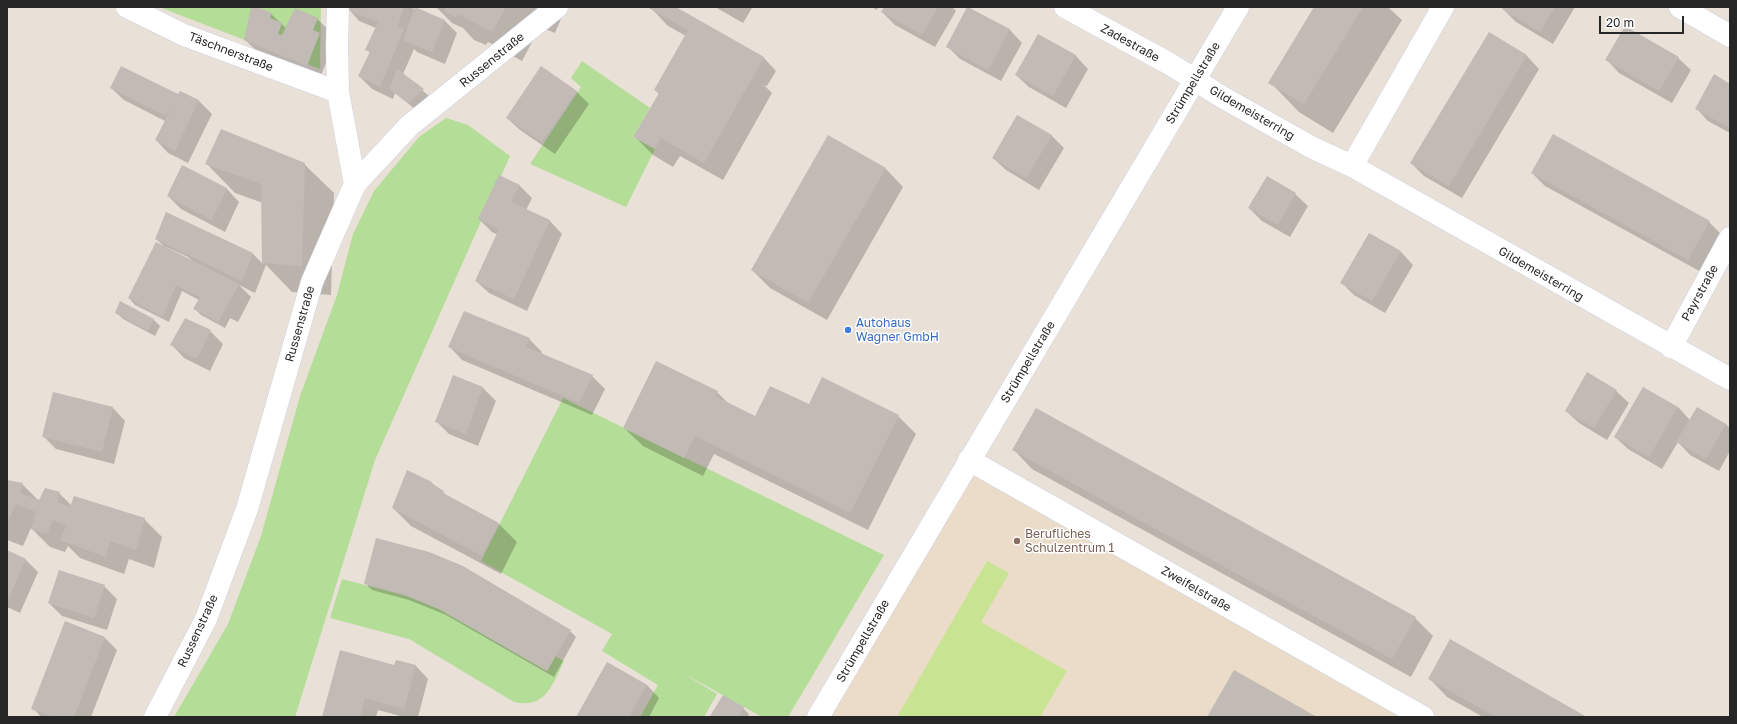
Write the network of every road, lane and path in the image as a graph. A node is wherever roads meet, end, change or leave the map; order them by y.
1 (127, 7) edge
2 (338, 7) edge
3 (557, 7) edge
4 (1064, 7) edge
5 (1238, 7) edge
6 (1443, 7) edge
7 (1680, 7) edge
8 (1730, 36) edge
9 (1194, 80) junction
10 (338, 92) junction
11 (1352, 166) junction
12 (355, 184) junction
13 (1730, 238) edge
14 (1671, 347) junction
15 (1730, 379) edge
16 (969, 460) junction
17 (155, 717) edge
18 (818, 717) edge
19 (1423, 717) edge

1 - 10 street, Täschnerstraße
2 - 10 street
3 - 12 street, Russenstraße
4 - 9 street, Zadestraße
5 - 9 street, Strümpellstraße
6 - 11 street
7 - 8 street
9 - 11 street, Gildemeisterring
9 - 16 street, Strümpellstraße
10 - 12 street
11 - 14 street, Gildemeisterring
12 - 17 street, Russenstraße
13 - 14 street, Payrstraße
14 - 15 street, Gildemeisterring
16 - 18 street, Strümpellstraße
16 - 19 street, Zweifelstraße

